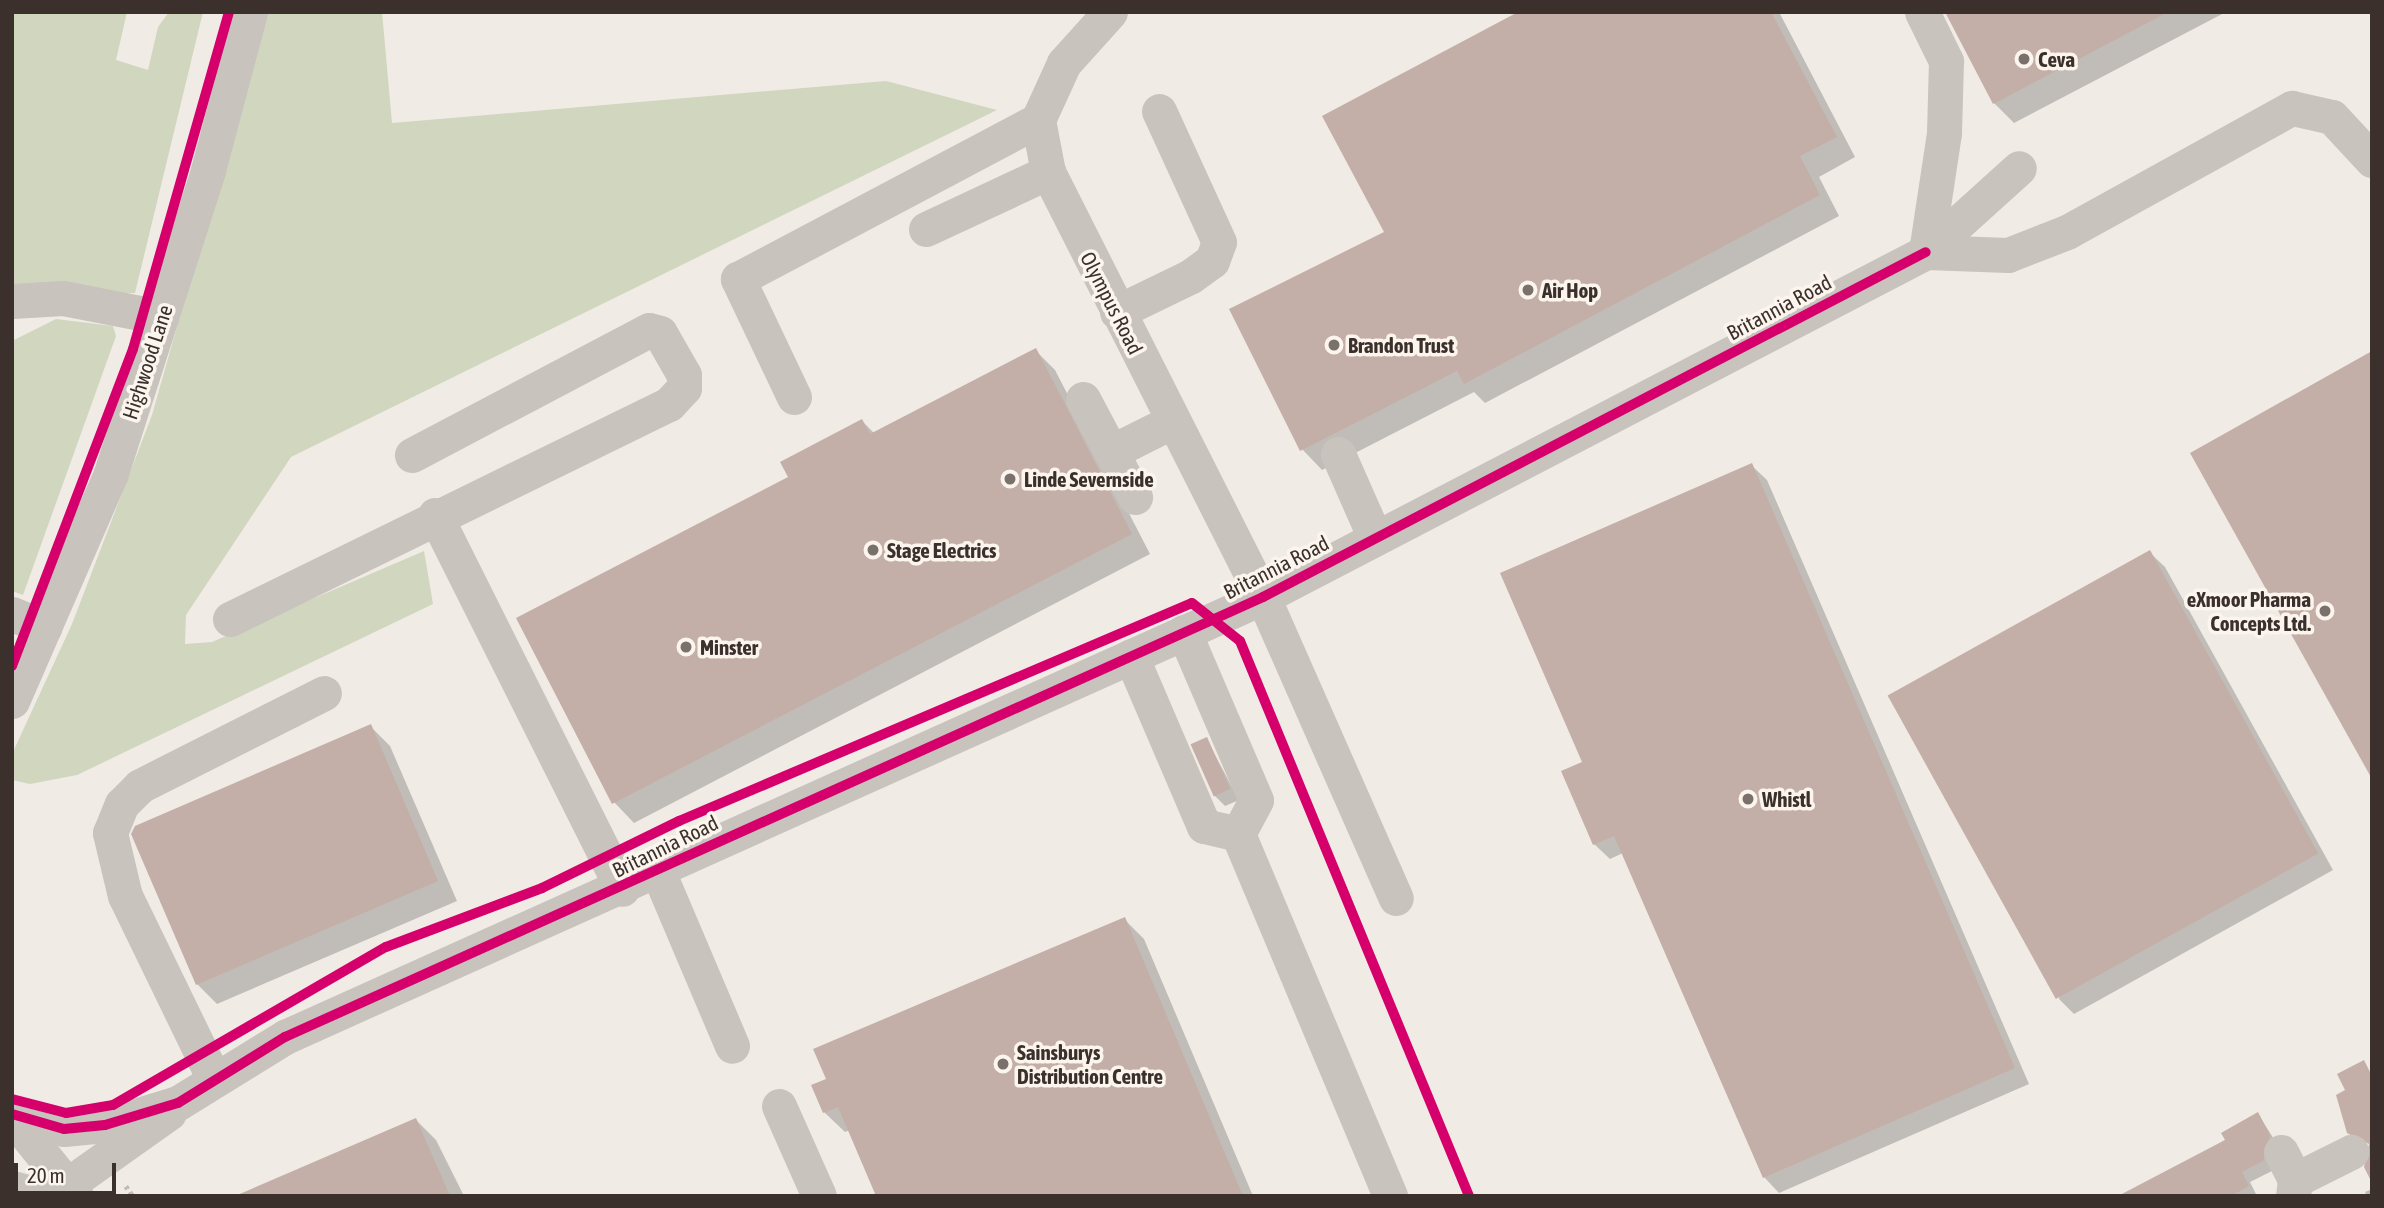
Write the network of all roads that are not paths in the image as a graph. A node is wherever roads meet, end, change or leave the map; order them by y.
1 (250, 12) edge
2 (1110, 12) edge
3 (1922, 12) edge
4 (1159, 111) dead end
5 (1038, 120) junction
6 (2372, 160) edge
7 (2019, 168) dead end
8 (1048, 172) junction
9 (926, 229) dead end
10 (1926, 251) junction
11 (12, 301) edge
12 (1117, 312) junction
13 (161, 317) junction
14 (794, 397) dead end
15 (1083, 399) dead end
16 (1173, 421) junction
17 (1111, 452) junction
18 (1338, 454) dead end
19 (412, 455) dead end
20 (1135, 497) dead end
21 (435, 514) junction
22 (1375, 538) junction
23 (1263, 597) junction
24 (12, 614) edge
25 (230, 619) dead end
26 (45, 627) junction
27 (1184, 632) junction
28 (1131, 656) junction
29 (324, 693) dead end
30 (12, 701) edge
31 (1238, 834) junction
32 (657, 869) junction
33 (622, 889) junction
34 (1396, 898) dead end
35 (732, 1046) dead end
36 (214, 1079) junction
37 (178, 1103) junction
38 (779, 1106) dead end
39 (12, 1116) edge
40 (2351, 1152) dead end
41 (2290, 1176) edge
42 (12, 1188) edge
43 (73, 1189) edge
44 (819, 1196) edge
45 (1390, 1196) edge

1 - 13 street, Highwood Lane
2 - 5 street
3 - 10 street
4 - 12 street
5 - 8 street, Olympus Road
5 - 14 street
6 - 10 street
7 - 10 street, Britannia Road
8 - 9 street
8 - 12 street, Olympus Road
10 - 22 street, Britannia Road
11 - 13 street
12 - 16 street, Olympus Road
13 - 26 street, Highwood Lane
15 - 17 street
16 - 17 street
16 - 23 street, Olympus Road
17 - 20 street
18 - 22 street
19 - 21 street
21 - 25 street
21 - 33 street
22 - 23 street, Britannia Road
23 - 27 street, Britannia Road
23 - 34 street, Olympus Road
24 - 26 street
26 - 30 street, Highwood Lane
27 - 28 street, Britannia Road
27 - 31 street
28 - 31 street
28 - 32 street, Britannia Road
29 - 36 street
31 - 45 street
32 - 33 street, Britannia Road
32 - 35 street
33 - 36 street, Britannia Road
36 - 37 street, Britannia Road
37 - 39 street, Britannia Road
37 - 43 street, Britannia Road
38 - 44 street
39 - 43 street, Britannia Road
40 - 41 street
42 - 43 street, Britannia Road

